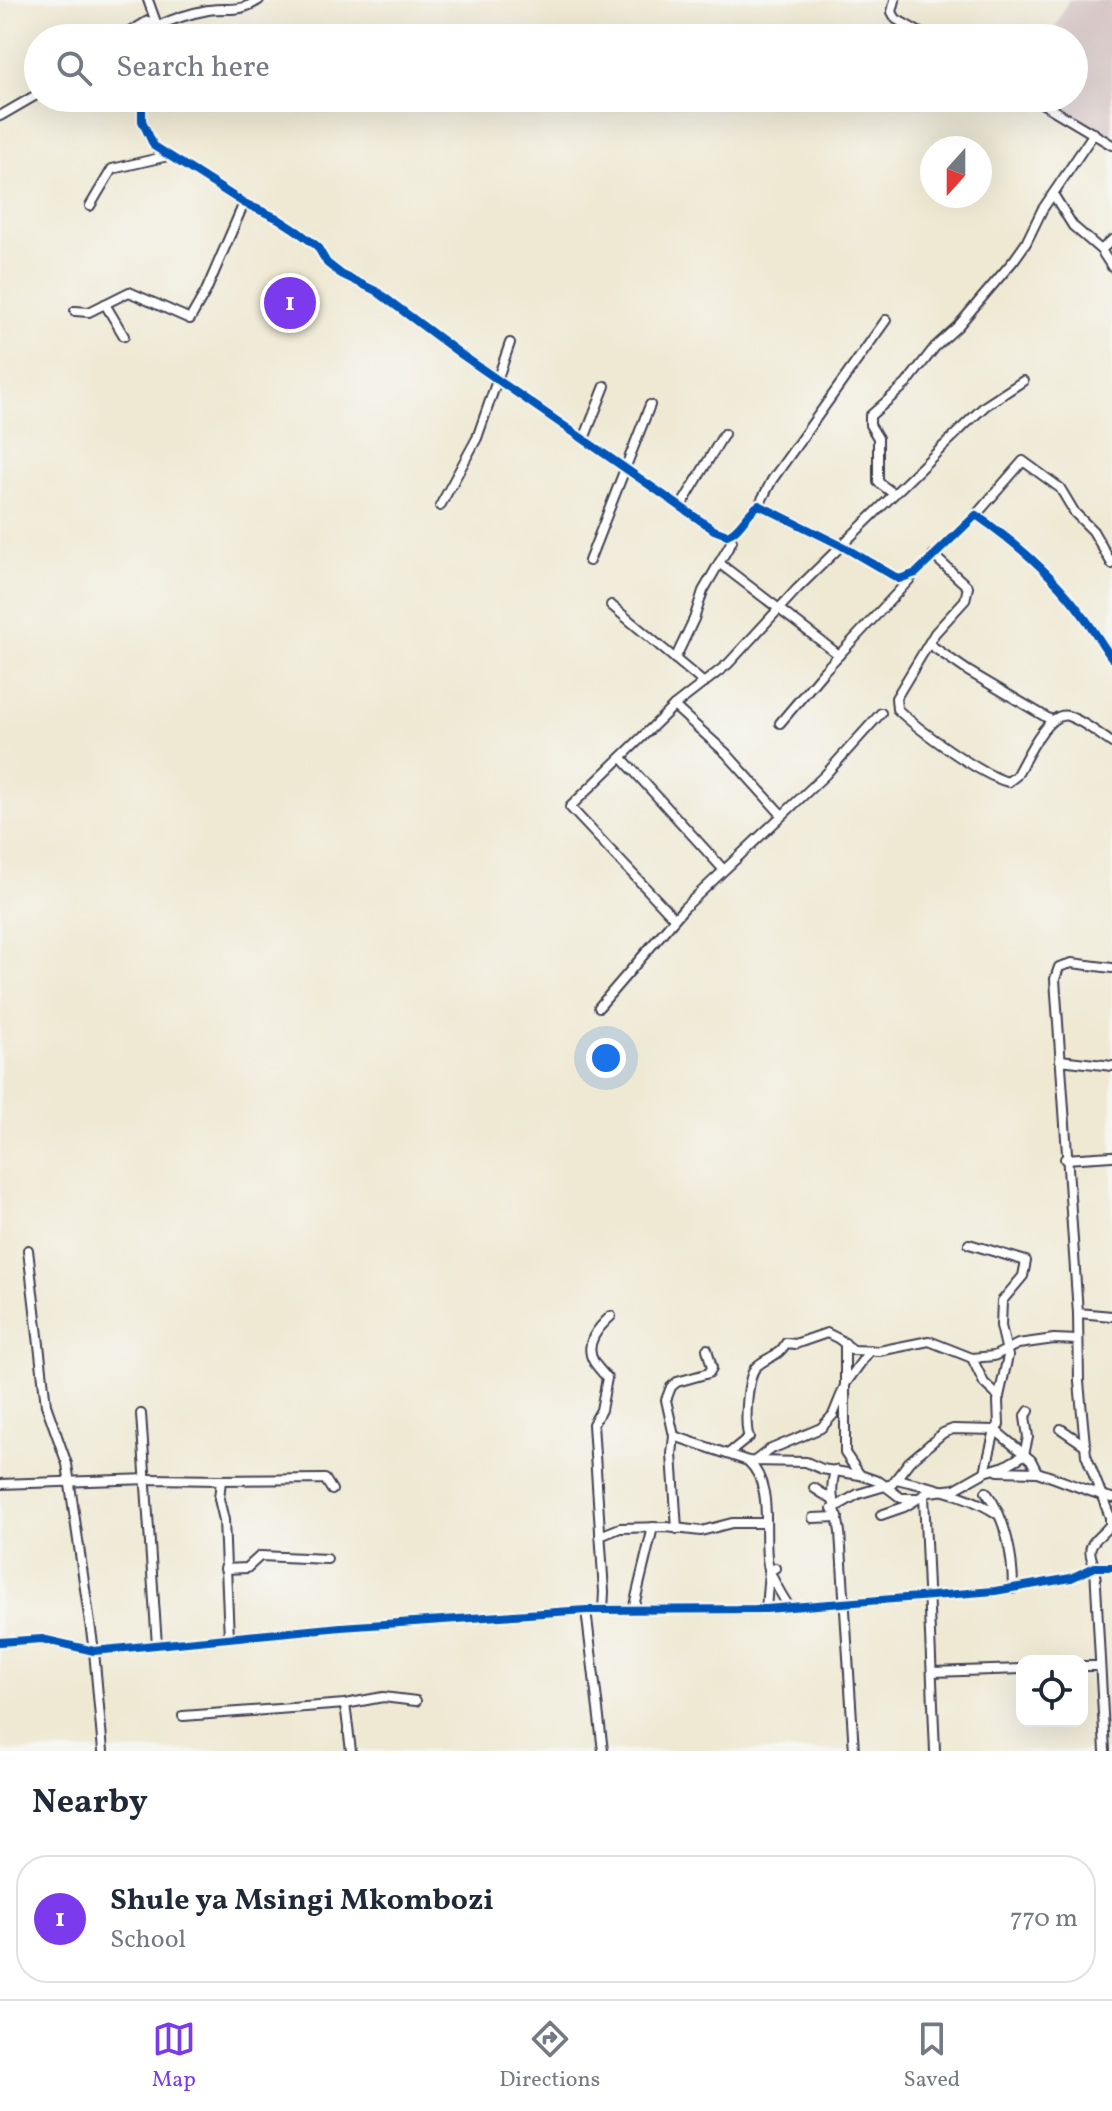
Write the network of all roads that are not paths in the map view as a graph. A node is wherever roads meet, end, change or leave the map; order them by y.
1 (148, 0) edge
2 (259, 0) edge
3 (895, 0) edge
4 (157, 24) edge
5 (164, 24) edge
6 (905, 24) edge
7 (24, 102) edge
8 (142, 112) edge
9 (1057, 112) edge
10 (0, 116) edge
11 (1094, 133) junction
12 (1112, 145) edge
13 (168, 156) junction
14 (1053, 194) junction
15 (244, 203) junction
16 (90, 206) dead end
17 (1112, 240) edge
18 (1101, 250) junction
19 (1112, 267) edge
20 (105, 304) junction
21 (75, 311) dead end
22 (886, 320) dead end
23 (124, 336) dead end
24 (510, 343) dead end
25 (499, 381) junction
26 (1023, 381) dead end
27 (605, 386) dead end
28 (650, 405) dead end
29 (724, 434) dead end
30 (584, 439) junction
31 (626, 468) junction
32 (894, 494) junction
33 (759, 505) junction
34 (440, 506) dead end
35 (681, 506) junction
36 (976, 515) junction
37 (732, 541) dead end
38 (842, 546) junction
39 (933, 555) junction
40 (589, 561) dead end
41 (719, 563) junction
42 (1112, 564) edge
43 (916, 573) junction
44 (611, 605) dead end
45 (778, 608) junction
46 (929, 644) junction
47 (839, 655) junction
48 (1112, 658) edge
49 (675, 659) junction
50 (704, 683) junction
51 (674, 706) junction
52 (881, 713) dead end
53 (1051, 720) junction
54 (780, 723) dead end
55 (1112, 743) edge
56 (622, 758) junction
57 (781, 814) junction
58 (723, 869) junction
59 (674, 918) junction
60 (1112, 968) edge
61 (599, 1007) dead end
62 (1060, 1060) junction
63 (1112, 1066) edge
64 (1112, 1156) edge
65 (1065, 1159) junction
66 (969, 1244) dead end
67 (28, 1250) dead end
68 (1078, 1313) junction
69 (611, 1316) dead end
70 (1112, 1316) edge
71 (1078, 1340) junction
72 (845, 1343) junction
73 (707, 1349) dead end
74 (870, 1350) junction
75 (1006, 1350) junction
76 (972, 1358) junction
77 (846, 1383) junction
78 (999, 1397) junction
79 (1029, 1411) dead end
80 (141, 1414) dead end
81 (1061, 1429) dead end
82 (995, 1430) junction
83 (674, 1436) junction
84 (1086, 1446) junction
85 (728, 1454) junction
86 (1024, 1455) junction
87 (752, 1461) junction
88 (835, 1470) junction
89 (985, 1472) junction
90 (1037, 1472) junction
91 (862, 1476) junction
92 (897, 1479) junction
93 (145, 1480) junction
94 (221, 1480) junction
95 (70, 1482) junction
96 (0, 1484) edge
97 (885, 1485) junction
98 (814, 1488) dead end
99 (332, 1490) dead end
100 (948, 1490) junction
101 (868, 1492) junction
102 (986, 1492) dead end
103 (1102, 1495) junction
104 (920, 1496) junction
105 (901, 1498) junction
106 (1112, 1498) edge
107 (872, 1501) dead end
108 (834, 1508) junction
109 (903, 1508) junction
110 (881, 1515) dead end
111 (999, 1515) junction
112 (813, 1518) dead end
113 (765, 1523) junction
114 (653, 1527) junction
115 (677, 1529) junction
116 (600, 1536) junction
117 (327, 1559) dead end
118 (1095, 1567) junction
119 (1112, 1567) edge
120 (225, 1569) junction
121 (772, 1570) junction
122 (1013, 1589) junction
123 (927, 1596) junction
124 (843, 1602) junction
125 (788, 1605) junction
126 (766, 1609) junction
127 (586, 1610) junction
128 (603, 1610) junction
129 (633, 1610) junction
130 (229, 1638) junction
131 (0, 1642) edge
132 (157, 1645) junction
133 (94, 1651) junction
134 (1088, 1666) edge
135 (1100, 1666) junction
136 (1016, 1669) edge
137 (932, 1672) junction
138 (416, 1701) dead end
139 (345, 1704) junction
140 (183, 1716) dead end
141 (1108, 1723) edge
142 (103, 1751) edge
143 (351, 1751) edge
144 (603, 1751) edge
145 (854, 1751) edge
146 (935, 1751) edge
147 (1105, 1751) edge

1 - 4 street
2 - 5 street
3 - 6 street
7 - 10 street
8 - 13 street
9 - 11 street
11 - 12 street
11 - 14 street
13 - 15 street
13 - 16 street
14 - 18 street
14 - 32 street
15 - 20 street
15 - 25 street
17 - 18 street
18 - 19 street
20 - 21 street
20 - 23 street
22 - 33 street
24 - 25 street
25 - 30 street
25 - 34 street
26 - 32 street
27 - 30 street
28 - 31 street
29 - 35 street
30 - 31 street
31 - 35 street
31 - 40 street
32 - 38 street
33 - 35 street
33 - 38 street
36 - 39 street
36 - 42 street
36 - 48 street
37 - 41 street
38 - 43 street
38 - 45 street
39 - 43 street
39 - 46 street
41 - 45 street
41 - 49 street
43 - 47 street
44 - 49 street
45 - 47 street
45 - 50 street
46 - 53 street
46 - 53 street
47 - 54 street
49 - 50 street
50 - 51 street
51 - 56 street
51 - 57 street
52 - 57 street
53 - 55 street
56 - 58 street
56 - 59 street
57 - 58 street
58 - 59 street
59 - 61 street
60 - 62 street
62 - 63 street
62 - 65 street
64 - 65 street
65 - 68 street
66 - 75 street
67 - 95 street
68 - 70 street
68 - 71 street
69 - 116 street
71 - 75 street
71 - 84 street
72 - 74 street
72 - 77 street
72 - 85 street
73 - 83 street
74 - 76 street
74 - 77 street
75 - 76 street
75 - 78 street
76 - 78 street
77 - 87 street
77 - 91 street
78 - 82 street
79 - 86 street
80 - 93 street
81 - 84 street
82 - 86 street
82 - 89 street
82 - 92 street
83 - 85 street
83 - 115 street
84 - 103 street
85 - 87 street
86 - 89 street
86 - 90 street
87 - 88 street
87 - 113 street
88 - 91 street
88 - 108 street
89 - 90 street
89 - 100 street
90 - 103 street
91 - 97 street
91 - 101 street
92 - 97 street
92 - 100 street
93 - 94 street
93 - 95 street
93 - 132 street
94 - 99 street
94 - 120 street
95 - 96 street
95 - 133 street
97 - 101 street
97 - 105 street
98 - 108 street
100 - 104 street
100 - 111 street
101 - 107 street
101 - 108 street
102 - 111 street
103 - 106 street
103 - 118 street
104 - 105 street
104 - 109 street
104 - 123 street
105 - 109 street
108 - 112 street
108 - 124 street
109 - 110 street
111 - 122 street
113 - 115 street
113 - 121 street
114 - 115 street
114 - 116 street
114 - 129 street
116 - 128 street
117 - 120 street
118 - 119 street
118 - 122 street
118 - 135 street
120 - 130 street
121 - 125 street
121 - 126 street
122 - 123 street
123 - 124 street
123 - 137 street
124 - 125 street
124 - 145 street
125 - 126 street
126 - 129 street
127 - 128 street
127 - 130 street
127 - 144 street
128 - 129 street
130 - 132 street
131 - 133 street
132 - 133 street
133 - 142 street
134 - 135 street
135 - 141 street
136 - 137 street
137 - 146 street
138 - 139 street
139 - 140 street
139 - 143 street
141 - 147 street

